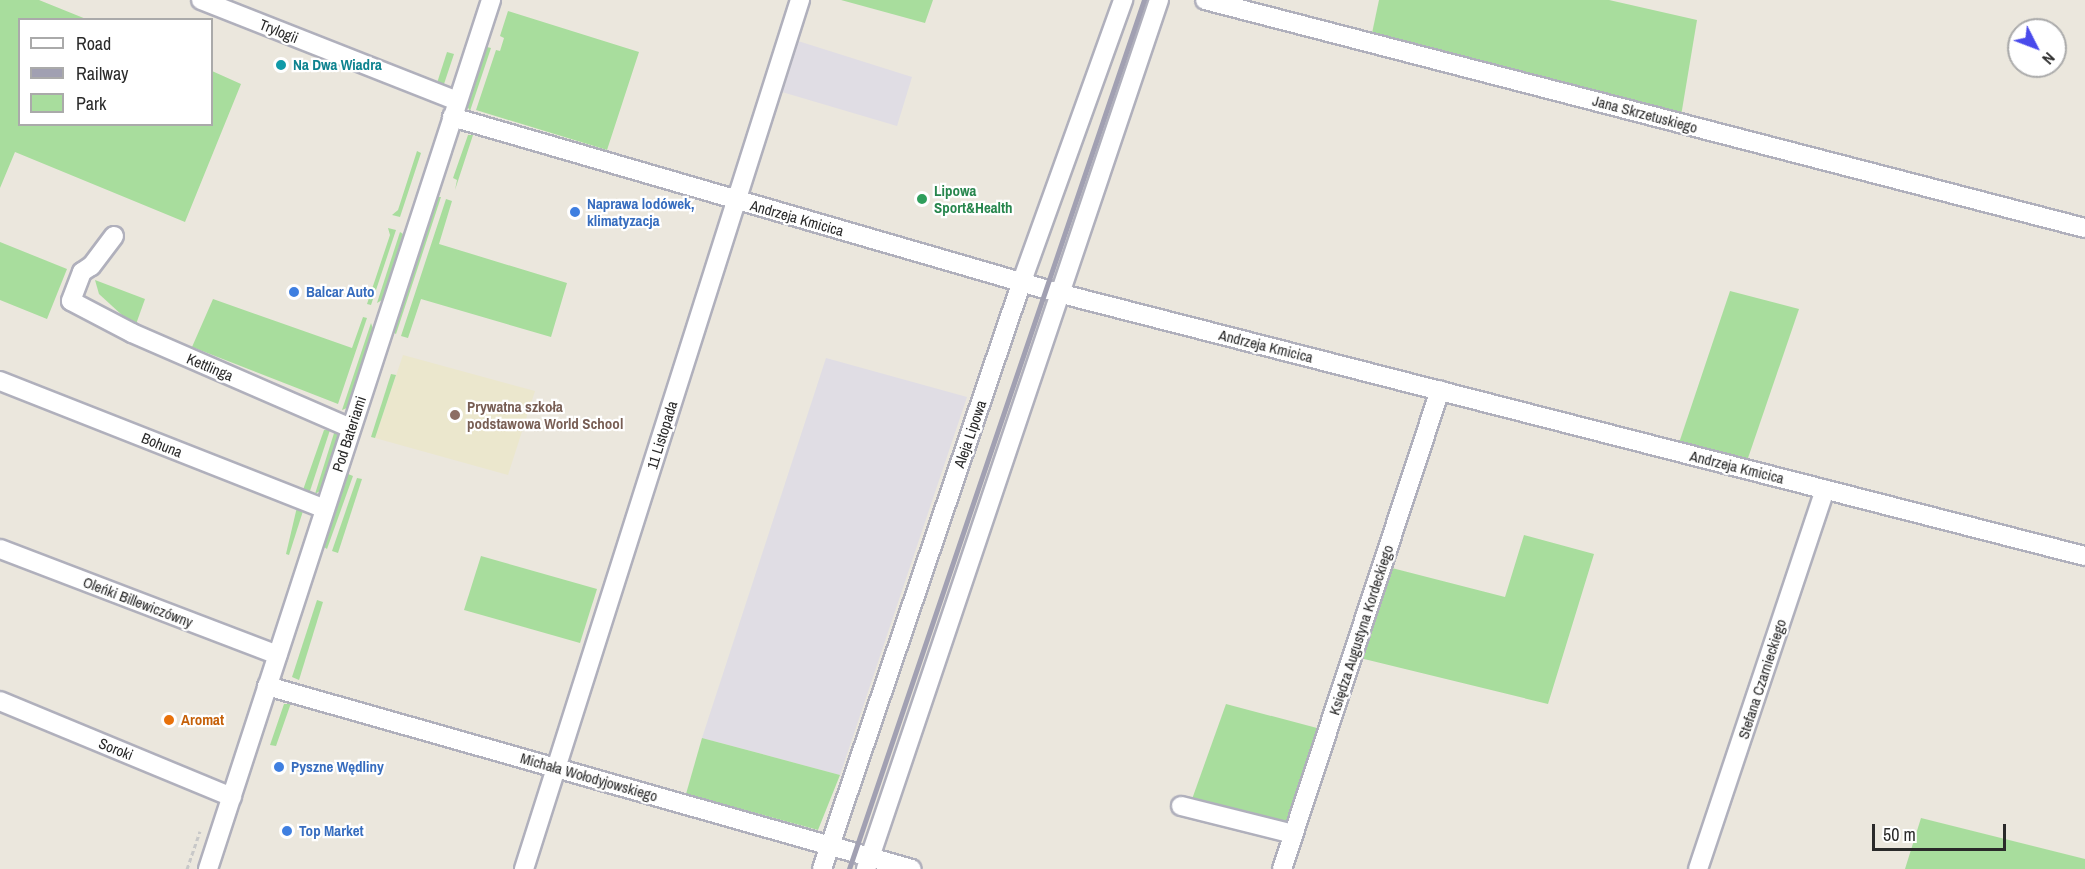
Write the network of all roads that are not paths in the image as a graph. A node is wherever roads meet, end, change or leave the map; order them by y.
1 (201, 0) edge
2 (490, 0) edge
3 (800, 0) edge
4 (1123, 0) edge
5 (1159, 0) edge
6 (1205, 0) edge
7 (455, 109) junction
8 (735, 201) junction
9 (2085, 228) edge
10 (114, 236) dead end
11 (1022, 281) junction
12 (1062, 294) junction
13 (0, 381) edge
14 (1440, 390) junction
15 (351, 428) junction
16 (1825, 490) junction
17 (325, 509) junction
18 (0, 549) edge
19 (2085, 556) edge
20 (277, 655) junction
21 (267, 686) junction
22 (0, 701) edge
23 (558, 768) junction
24 (232, 797) junction
25 (1181, 806) dead end
26 (1293, 834) junction
27 (831, 845) junction
28 (868, 863) edge
29 (208, 869) edge
30 (524, 869) edge
31 (822, 869) edge
32 (912, 869) edge
33 (1282, 869) edge
34 (1698, 869) edge

1 - 7 street, Trylogii
2 - 7 street, Pod Bateriami
3 - 8 street, 11 Listopada
4 - 11 street, Aleja Lipowa
5 - 12 street
6 - 9 street, Jana Skrzetuskiego
7 - 8 street, Andrzeja Kmicica
7 - 15 street, Pod Bateriami
8 - 11 street, Andrzeja Kmicica
8 - 23 street, 11 Listopada
10 - 15 street, Kettlinga
11 - 12 street, Andrzeja Kmicica
11 - 27 street, Aleja Lipowa
12 - 14 street, Andrzeja Kmicica
12 - 28 street
13 - 17 street, Bohuna
14 - 16 street, Andrzeja Kmicica
14 - 26 street, Księdza Augustyna Kordeckiego
15 - 17 street, Pod Bateriami
16 - 19 street, Andrzeja Kmicica
16 - 34 street, Stefana Czarnieckiego
17 - 20 street, Pod Bateriami
18 - 20 street, Oleńki Billewiczówny
20 - 21 street, Pod Bateriami
21 - 23 street, Michała Wołodyjowskiego
21 - 24 street, Pod Bateriami
22 - 24 street, Soroki
23 - 27 street, Michała Wołodyjowskiego
23 - 30 street, 11 Listopada
24 - 29 street, Pod Bateriami
25 - 26 street
26 - 33 street, Księdza Augustyna Kordeckiego
27 - 28 street, Michała Wołodyjowskiego
27 - 31 street, Aleja Lipowa
28 - 32 street, Michała Wołodyjowskiego

